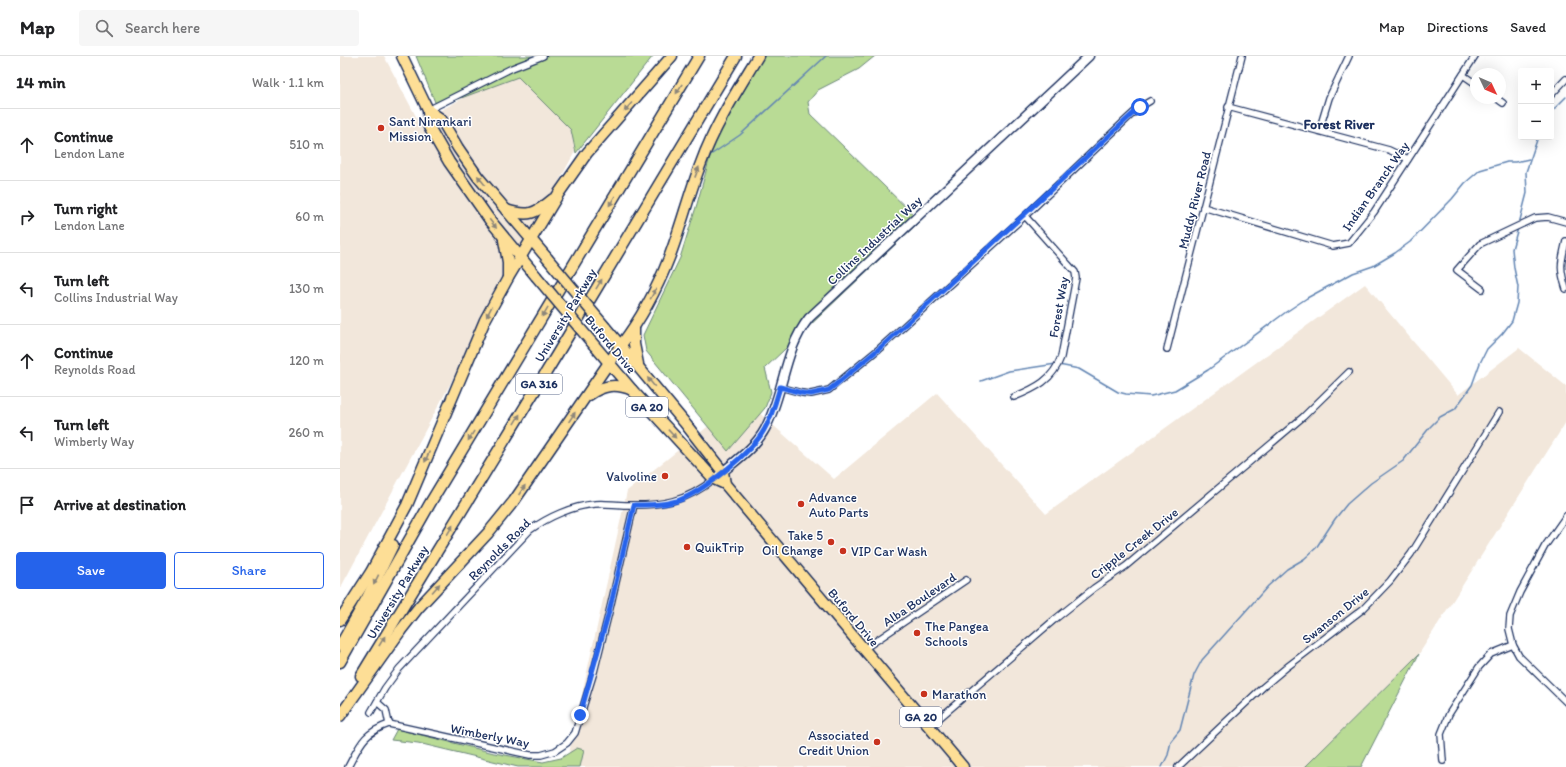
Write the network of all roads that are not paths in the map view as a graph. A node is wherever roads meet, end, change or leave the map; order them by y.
1 (402, 56) edge
2 (543, 56) edge
3 (672, 56) edge
4 (699, 56) edge
5 (736, 56) edge
6 (758, 56) edge
7 (1089, 56) edge
8 (1242, 56) edge
9 (1349, 56) edge
10 (1475, 56) edge
11 (1463, 75) junction
12 (1566, 78) edge
13 (1470, 80) edge
14 (1554, 92) edge
15 (1150, 101) dead end
16 (1228, 107) junction
17 (428, 110) junction
18 (1319, 131) junction
19 (1408, 159) junction
20 (559, 193) junction
21 (1203, 207) junction
22 (506, 210) junction
23 (1025, 216) junction
24 (1566, 222) edge
25 (502, 236) junction
26 (532, 240) junction
27 (1566, 241) edge
28 (521, 258) junction
29 (508, 278) junction
30 (1482, 289) dead end
31 (1566, 289) edge
32 (634, 328) junction
33 (621, 345) junction
34 (1167, 349) dead end
35 (609, 363) junction
36 (639, 367) junction
37 (1349, 372) dead end
38 (780, 387) junction
39 (632, 390) junction
40 (1014, 397) dead end
41 (584, 399) junction
42 (1499, 412) dead end
43 (723, 472) junction
44 (714, 479) junction
45 (725, 484) junction
46 (407, 505) junction
47 (634, 505) junction
48 (1566, 516) edge
49 (966, 580) dead end
50 (340, 620) edge
51 (1513, 645) junction
52 (340, 646) edge
53 (864, 649) junction
54 (340, 662) edge
55 (377, 702) junction
56 (1566, 702) edge
57 (340, 710) edge
58 (370, 712) dead end
59 (340, 716) edge
60 (389, 724) junction
61 (929, 727) junction
62 (1443, 761) dead end
63 (348, 767) edge
64 (963, 767) edge
65 (1178, 767) edge

1 - 17 highway, Buford Drive / GA 20
2 - 17 street
3 -> 20 highway
4 -> 54 highway, University Parkway / GA 316
57 -> 5 highway, University Parkway / GA 316
32 -> 6 highway
7 - 38 street, Collins Industrial Way
8 - 16 street, Muddy River Road
9 - 18 street
10 - 11 street, Indian Branch Way
11 - 13 street
11 - 19 street, Indian Branch Way
12 - 14 street
15 - 23 street
16 - 18 street
16 - 21 street, Muddy River Road
22 -> 17 highway, Buford Drive / GA 20
17 -> 25 highway, Buford Drive / GA 20
18 - 19 street
19 - 21 street, Indian Branch Way
20 - 22 highway
20 - 26 highway
21 - 34 street, Muddy River Road
22 - 26 highway, Buford Drive / GA 20
23 - 38 street
23 - 40 street, Forest Way
24 - 30 street
25 - 28 highway, Buford Drive / GA 20
25 - 29 highway
26 - 28 highway
26 - 33 highway, Buford Drive / GA 20, bridge
27 - 31 street
28 - 29 highway
28 - 35 highway, Buford Drive / GA 20, bridge
29 -> 46 highway
32 - 33 highway
32 - 36 highway
33 - 35 highway
33 - 36 highway, Buford Drive / GA 20
35 - 39 highway, Buford Drive / GA 20
35 - 41 highway
43 -> 36 highway, Buford Drive / GA 20
37 - 61 street, Cripple Creek Drive
38 - 43 street, Collins Industrial Way
39 - 41 highway
39 -> 44 highway, Buford Drive / GA 20
59 -> 41 highway
42 - 65 street, Swanson Drive
43 - 44 street, Collins Industrial Way
43 - 45 highway, Buford Drive / GA 20
44 - 45 highway, Buford Drive / GA 20
44 - 47 street, Reynolds Road
45 - 53 highway, Buford Drive / GA 20
46 - 50 highway
46 -> 52 highway
47 - 55 street, Reynolds Road
47 - 60 street, Wimberly Way
48 - 51 street
49 - 53 street, Alba Boulevard
51 - 56 street
51 - 62 street
53 - 61 highway, Buford Drive / GA 20
55 - 58 street, Reynolds Road
55 - 60 street
60 - 63 street
61 - 64 highway, Buford Drive / GA 20

